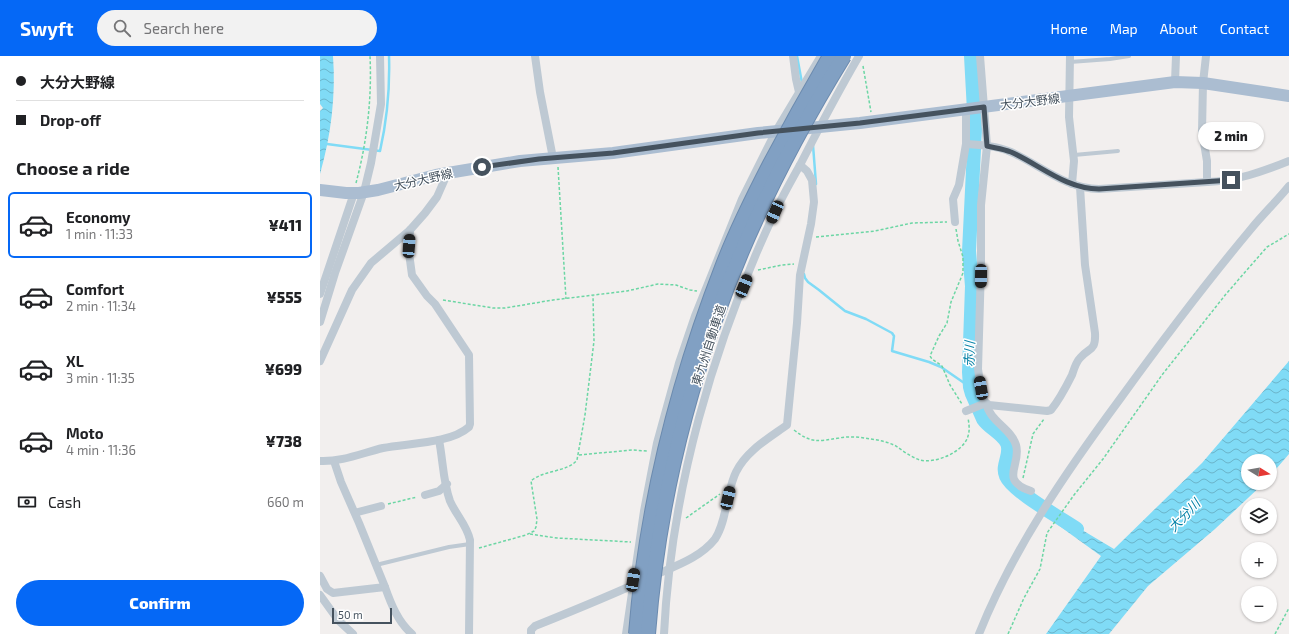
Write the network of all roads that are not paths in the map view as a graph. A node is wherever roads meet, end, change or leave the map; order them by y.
1 (380, 56) edge
2 (535, 56) edge
3 (793, 56) edge
4 (821, 56) edge
5 (830, 56) edge
6 (844, 56) edge
7 (980, 56) edge
8 (1129, 56) edge
9 (1176, 56) edge
10 (1206, 56) edge
11 (1070, 59) edge
12 (861, 60) edge
13 (1175, 82) junction
14 (1203, 83) junction
15 (799, 92) junction
16 (1069, 96) junction
17 (1289, 96) edge
18 (984, 107) junction
19 (966, 110) junction
20 (819, 127) junction
21 (776, 131) junction
22 (966, 144) junction
23 (987, 146) junction
24 (1118, 151) dead end
25 (1074, 155) junction
26 (556, 158) junction
27 (1289, 161) edge
28 (800, 165) junction
29 (448, 172) junction
30 (1207, 182) junction
31 (1076, 185) junction
32 (1289, 186) edge
33 (320, 190) edge
34 (359, 192) junction
35 (955, 222) road end
36 (410, 230) junction
37 (320, 294) edge
38 (320, 322) edge
39 (320, 361) edge
40 (986, 403) junction
41 (966, 411) road end
42 (439, 440) junction
43 (320, 461) edge
44 (334, 461) junction
45 (447, 484) junction
46 (1031, 491) dead end
47 (425, 495) road end
48 (380, 506) road end
49 (358, 512) dead end
50 (470, 547) junction
51 (376, 565) junction
52 (670, 568) junction
53 (320, 576) edge
54 (637, 583) junction
55 (385, 587) junction
56 (320, 596) edge
57 (353, 634) edge
58 (412, 634) edge
59 (470, 634) edge
60 (531, 634) edge
61 (626, 634) edge
62 (633, 634) edge
63 (636, 634) edge
64 (648, 634) edge
65 (664, 634) edge
66 (979, 634) edge

1 - 34 street
2 - 26 street
3 - 15 street
4 - 15 street
5 - 54 highway, 東九州自動車道, bridge
6 - 64 highway, 東九州自動車道, bridge
7 - 18 street
8 - 11 lane
9 - 13 street
10 - 14 street
11 - 16 street
12 - 20 street
13 - 14 main road, 大分大野線
13 - 16 main road, 大分大野線
14 - 17 main road, 大分大野線
14 - 30 street
15 - 21 street
16 - 18 main road, 大分大野線
16 - 25 street
18 - 19 main road, 大分大野線
18 - 23 street
19 - 20 main road, 大分大野線
19 - 22 street
20 - 21 main road, 大分大野線
20 - 28 street
21 - 26 main road, 大分大野線
21 - 54 street
22 - 23 street
22 - 35 street
23 - 31 street
23 - 40 street
24 - 25 lane
25 - 31 street
26 - 29 main road, 大分大野線
27 - 30 street
28 - 52 street
28 - 52 street
29 - 34 main road, 大分大野線
29 - 36 street
30 - 31 street
31 - 40 street
32 - 66 street
33 - 34 main road, 大分大野線
34 - 37 street
34 - 38 street
36 - 39 street
36 - 42 street
40 - 41 street
40 - 46 street
42 - 44 street
42 - 45 street
43 - 44 street
44 - 51 street
45 - 47 street
45 - 50 street
48 - 49 street
50 - 51 lane
50 - 59 street
51 - 55 street
52 - 54 street
52 - 65 street
53 - 55 street
54 - 60 street
54 - 61 street
54 - 62 highway, bridge
54 - 63 highway, 東九州自動車道, bridge
55 - 58 street
56 - 57 street

